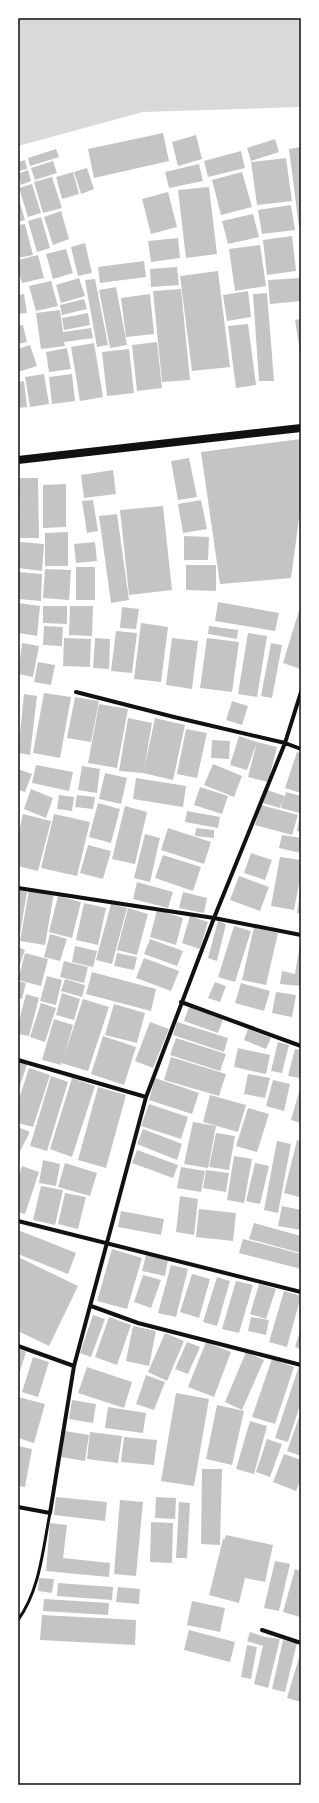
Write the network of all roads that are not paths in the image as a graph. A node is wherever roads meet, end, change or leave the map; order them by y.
1 (301, 428) edge
2 (18, 460) edge
3 (76, 692) dead end
4 (301, 692) edge
5 (285, 742) junction
6 (301, 749) edge
7 (18, 888) edge
8 (214, 918) junction
9 (301, 935) edge
10 (181, 1002) junction
11 (301, 1046) edge
12 (18, 1060) edge
13 (146, 1097) junction
14 (18, 1221) edge
15 (106, 1244) junction
16 (301, 1292) edge
17 (91, 1306) junction
18 (18, 1346) edge
19 (301, 1365) edge
20 (74, 1366) junction
21 (18, 1507) edge
22 (50, 1513) junction
23 (18, 1620) edge
24 (262, 1630) dead end
25 (301, 1643) edge

1 - 2 main road
3 - 5 street
4 - 5 street
5 - 6 street
5 - 8 street
7 - 8 street
8 - 9 street
8 - 10 street
10 - 11 street
10 - 13 street
12 - 13 street
13 - 15 street
14 - 15 street
15 - 16 street
15 - 17 street
17 - 19 street
17 - 20 street
18 - 20 street
20 - 22 street
21 - 22 street
22 - 23 lane
24 - 25 street

